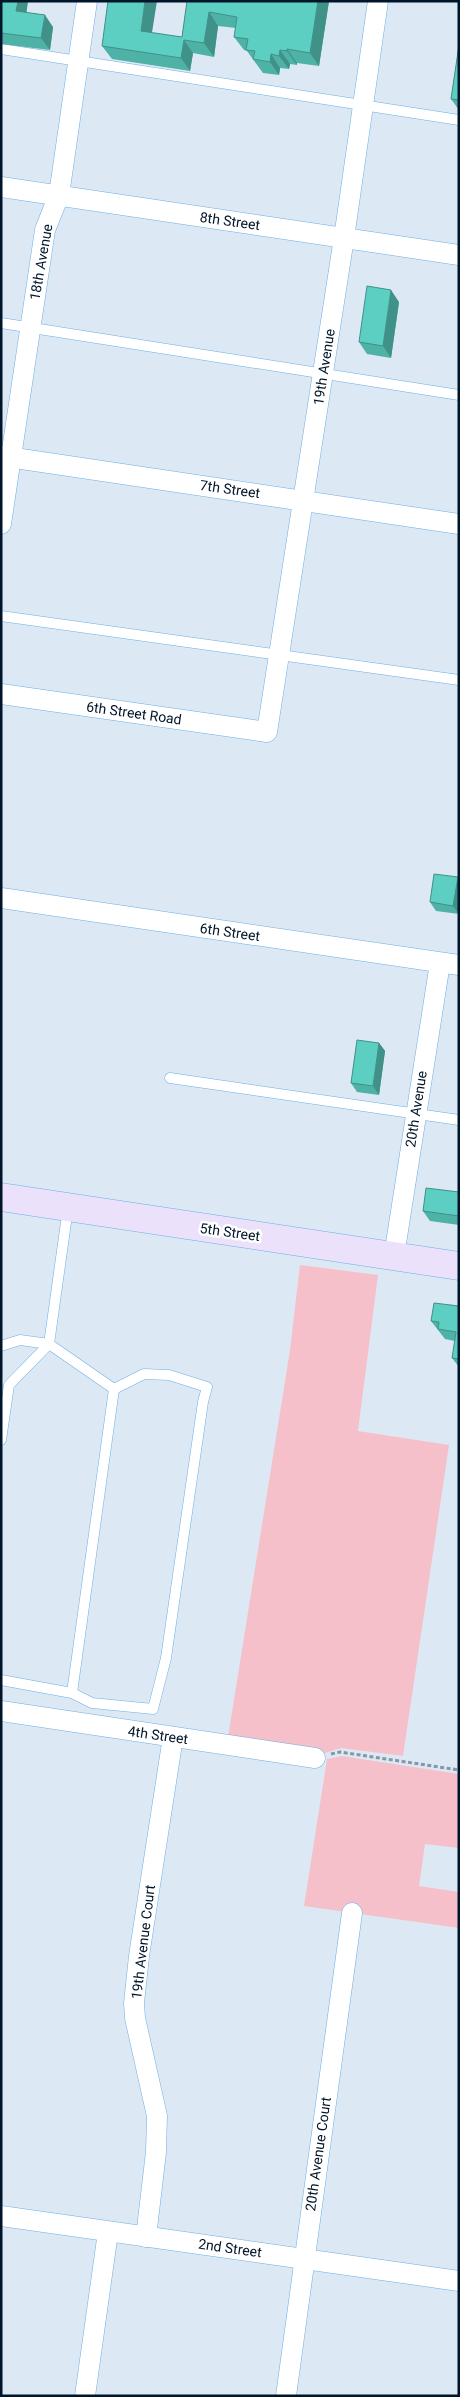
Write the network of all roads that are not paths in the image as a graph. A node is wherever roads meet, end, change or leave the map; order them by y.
1 (87, 1) edge
2 (378, 1) edge
3 (1, 49) edge
4 (78, 60) junction
5 (363, 105) junction
6 (459, 120) edge
7 (1, 187) edge
8 (59, 196) junction
9 (344, 238) junction
10 (459, 255) edge
11 (1, 323) edge
12 (30, 327) junction
13 (323, 372) junction
14 (459, 395) edge
15 (6, 456) edge
16 (303, 500) junction
17 (1, 524) edge
18 (459, 524) edge
19 (1, 616) edge
20 (279, 654) junction
21 (459, 680) edge
22 (1, 694) edge
23 (267, 732) joint
24 (1, 898) edge
25 (449, 964) edge
26 (170, 1078) dead end
27 (415, 1114) junction
28 (459, 1120) edge
29 (1, 1197) edge
30 (68, 1208) junction
31 (394, 1256) junction
32 (459, 1266) edge
33 (49, 1344) junction
34 (1, 1346) edge
35 (114, 1389) junction
36 (1, 1440) edge
37 (1, 1680) edge
38 (72, 1693) junction
39 (1, 1712) edge
40 (173, 1737) junction
41 (315, 1758) road end
42 (352, 1913) dead end
43 (1, 2216) edge
44 (108, 2232) junction
45 (146, 2237) junction
46 (304, 2258) junction
47 (459, 2281) edge
48 (85, 2396) edge
49 (286, 2396) edge

1 - 4 street, 18th Avenue
2 - 5 street, 19th Avenue
3 - 4 lane
4 - 5 lane
4 - 8 street, 18th Avenue
5 - 6 lane
5 - 9 street, 19th Avenue
7 - 8 street, 8th Street
8 - 9 street, 8th Street
8 - 12 street, 18th Avenue
9 - 10 street, 8th Street
9 - 13 street, 19th Avenue
11 - 12 lane
12 - 13 lane
12 - 15 street, 18th Avenue
13 - 14 lane
13 - 16 street, 19th Avenue
15 - 16 street, 7th Street
15 - 17 street, 18th Avenue
16 - 18 street, 7th Street
16 - 20 street, 19th Avenue
19 - 20 lane
20 - 21 lane
20 - 23 street, 19th Avenue
22 - 23 street, 6th Street Road
24 - 25 street, 6th Street
25 - 27 street, 20th Avenue
26 - 27 lane
27 - 28 lane
27 - 31 street, 20th Avenue
29 - 30 main road, 5th Street
30 - 31 main road, 5th Street
30 - 33 lane
31 - 32 main road, 5th Street
33 - 34 lane
33 - 35 lane
33 - 36 lane
35 - 38 lane
35 - 38 lane
37 - 38 lane
39 - 40 street, 4th Street
40 - 41 street, 4th Street
40 - 45 street, 19th Avenue Court
42 - 46 street, 20th Avenue Court
43 - 44 street, 2nd Street
44 - 45 street, 2nd Street
44 - 48 street
45 - 46 street, 2nd Street
46 - 47 street, 2nd Street
46 - 49 street, 20th Avenue Court

